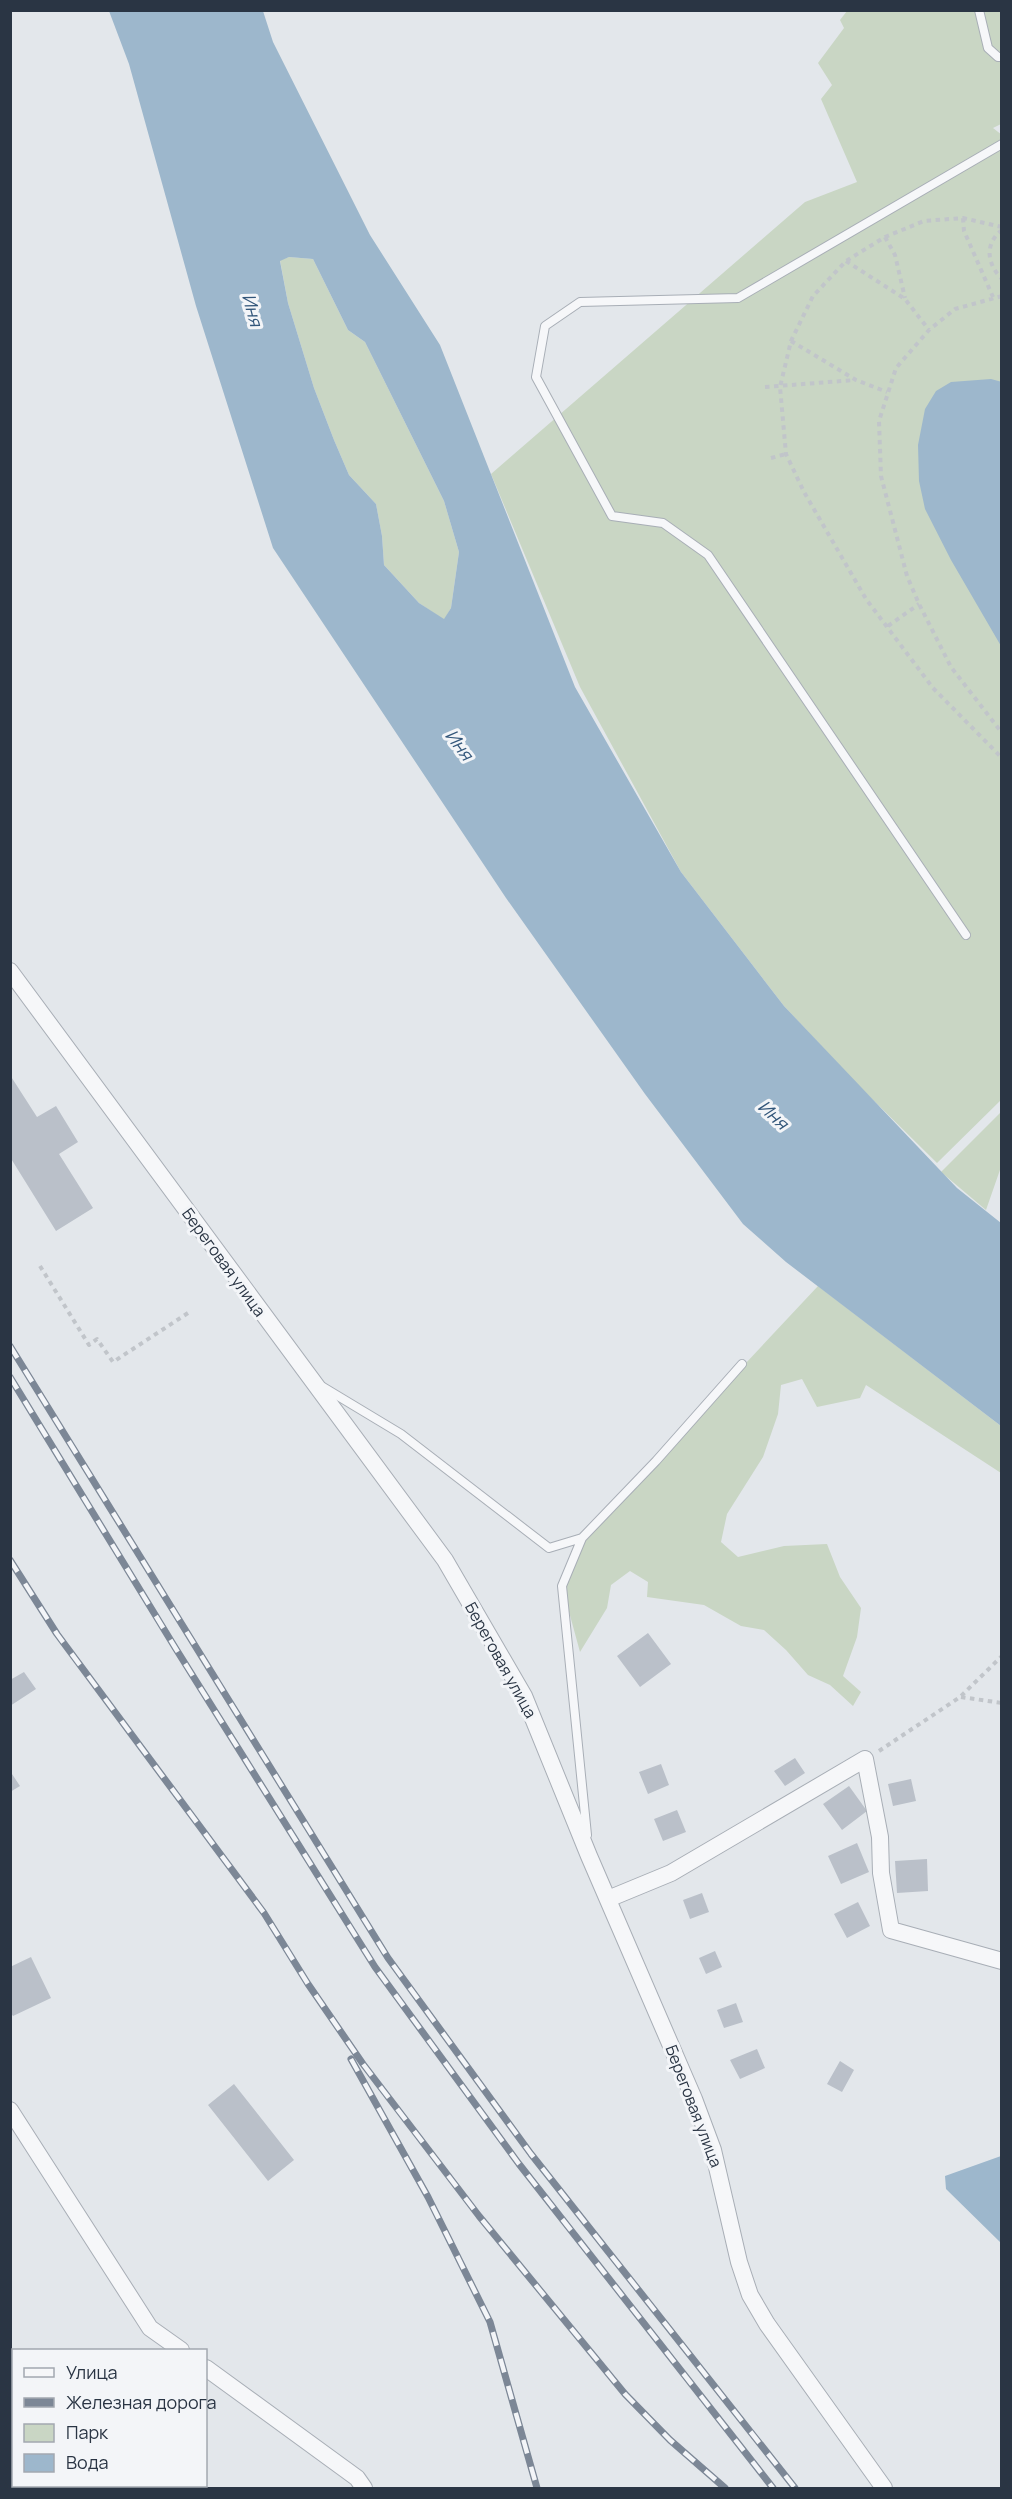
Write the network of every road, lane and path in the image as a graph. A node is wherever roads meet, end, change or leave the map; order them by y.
1 (979, 10) edge
2 (1002, 57) edge
3 (1002, 144) edge
4 (963, 218) junction
5 (1002, 229) edge
6 (885, 237) junction
7 (846, 261) junction
8 (1002, 279) edge
9 (1002, 296) edge
10 (993, 297) junction
11 (905, 299) junction
12 (929, 330) junction
13 (791, 340) junction
14 (856, 380) junction
15 (765, 387) dead end
16 (780, 387) junction
17 (887, 392) junction
18 (786, 454) junction
19 (771, 458) dead end
20 (919, 604) junction
21 (888, 626) junction
22 (1002, 733) edge
23 (1002, 758) edge
24 (966, 935) dead end
25 (10, 971) edge
26 (40, 1266) dead end
27 (188, 1313) dead end
28 (742, 1364) dead end
29 (310, 1379) junction
30 (582, 1538) junction
31 (1002, 1656) edge
32 (960, 1697) junction
33 (1002, 1703) edge
34 (866, 1759) junction
35 (589, 1856) junction
36 (608, 1899) junction
37 (1002, 1961) edge
38 (10, 2109) edge
39 (180, 2349) edge
40 (207, 2369) edge
41 (364, 2488) edge
42 (884, 2488) edge

1 - 2 lane
3 - 24 lane
4 - 5 path
4 - 6 path
4 - 10 path
5 - 8 path
6 - 7 path
6 - 11 path
7 - 11 path
7 - 13 path
9 - 10 path
10 - 12 path
11 - 12 path
12 - 17 path
13 - 14 path
13 - 16 path
14 - 16 path
14 - 17 path
15 - 16 path
16 - 18 path
17 - 20 path
18 - 19 path
18 - 21 path
20 - 21 path
20 - 22 path
21 - 23 path
25 - 29 street, Береговая улица
26 - 27 path
28 - 30 lane
29 - 30 lane
29 - 35 street, Береговая улица
30 - 35 lane
31 - 32 path
32 - 33 path
32 - 34 path
34 - 36 street
34 - 37 street
35 - 36 street, Береговая улица
36 - 42 street, Береговая улица
38 - 39 street
40 - 41 street

